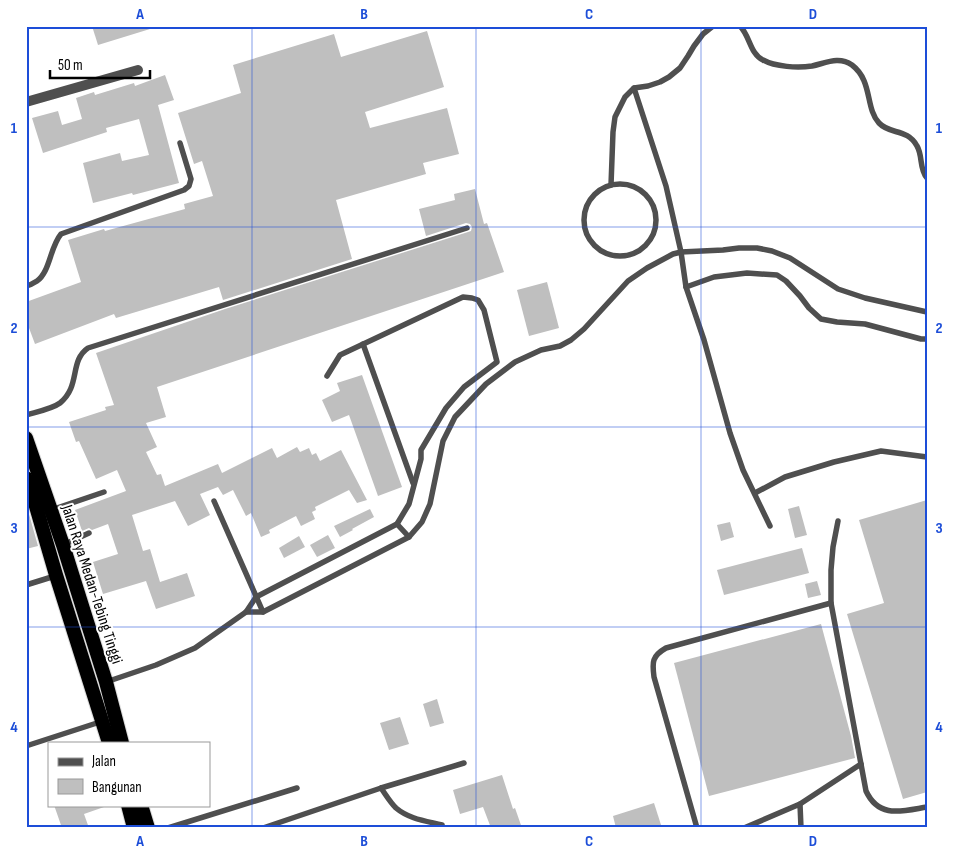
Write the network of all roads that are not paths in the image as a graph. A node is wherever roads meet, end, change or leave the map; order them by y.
1 (713, 26) edge
2 (740, 26) edge
3 (138, 70) dead end
4 (634, 88) junction
5 (26, 102) edge
6 (180, 143) dead end
7 (927, 178) edge
8 (611, 186) junction
9 (467, 228) dead end
10 (680, 252) junction
11 (26, 286) edge
12 (686, 287) junction
13 (927, 312) edge
14 (927, 339) edge
15 (362, 344) junction
16 (327, 376) dead end
17 (26, 415) edge
18 (26, 438) edge
19 (927, 457) edge
20 (26, 478) edge
21 (414, 484) junction
22 (104, 492) dead end
23 (755, 493) junction
24 (214, 501) dead end
25 (31, 504) edge
26 (51, 510) junction
27 (838, 521) dead end
28 (397, 524) junction
29 (770, 526) dead end
30 (89, 533) dead end
31 (409, 537) junction
32 (63, 545) junction
33 (56, 575) junction
34 (26, 585) edge
35 (256, 597) junction
36 (831, 603) junction
37 (246, 612) junction
38 (263, 612) junction
39 (106, 682) junction
40 (103, 721) junction
41 (109, 742) edge
42 (122, 742) edge
43 (26, 746) edge
44 (464, 763) dead end
45 (861, 764) junction
46 (297, 788) dead end
47 (381, 788) junction
48 (800, 804) junction
49 (128, 806) edge
50 (141, 806) edge
51 (927, 807) edge
52 (442, 825) dead end
53 (752, 826) edge
54 (134, 828) edge
55 (148, 828) edge
56 (168, 828) edge
57 (263, 828) edge
58 (697, 828) edge
59 (744, 828) edge
60 (801, 828) edge

1 - 4 lane
2 - 7 lane
3 - 5 street
4 - 8 lane
4 - 10 lane
6 - 11 lane
8 - 8 lane
9 - 17 lane
10 - 12 lane
10 - 13 lane
10 - 31 lane
12 - 14 lane
12 - 23 lane
15 - 16 lane
15 - 21 lane
15 - 21 lane
18 - 26 highway, Jalan Raya Medan-Tebing Tinggi
19 - 23 lane
20 - 25 highway, Jalan Raya Medan-Tebing Tinggi
21 - 28 lane
22 - 26 lane
23 - 29 lane
24 - 35 lane
25 - 33 highway, Jalan Raya Medan-Tebing Tinggi
26 - 32 highway, Jalan Raya Medan-Tebing Tinggi
27 - 36 lane
28 - 31 lane
28 - 35 lane
30 - 32 lane
31 - 38 lane
32 - 39 highway, Jalan Raya Medan-Tebing Tinggi
33 - 34 lane
33 - 40 highway, Jalan Raya Medan-Tebing Tinggi
35 - 37 lane
35 - 38 lane
36 - 45 lane
36 - 58 lane
37 - 38 lane
37 - 39 lane
39 - 42 highway, Jalan Raya Medan-Tebing Tinggi
40 - 41 highway, Jalan Raya Medan-Tebing Tinggi
40 - 43 lane
44 - 47 lane
45 - 48 lane
45 - 51 lane
46 - 56 lane
47 - 52 lane
47 - 57 lane
48 - 53 lane
48 - 60 lane
49 - 54 highway
50 - 55 highway
53 - 59 lane

